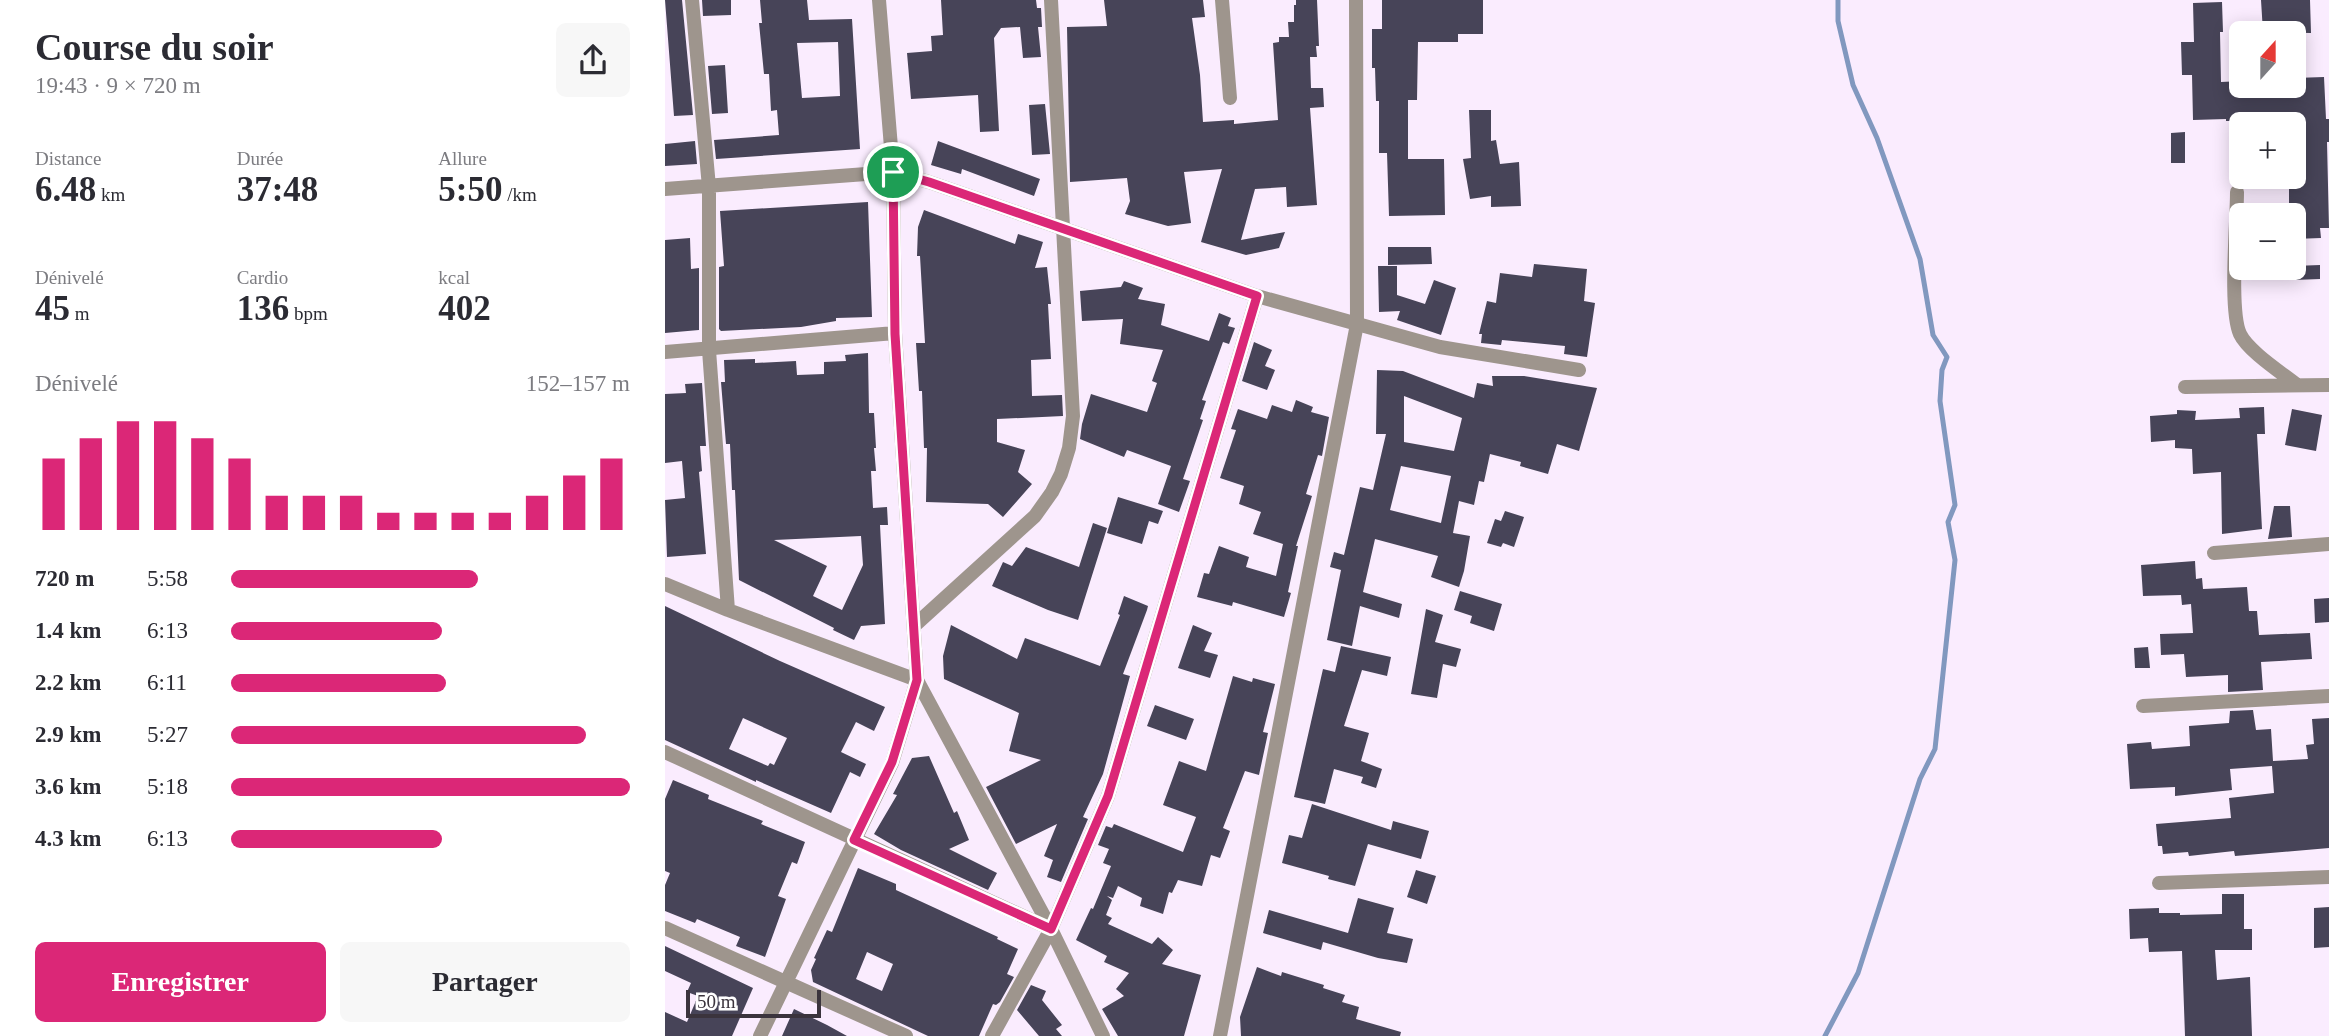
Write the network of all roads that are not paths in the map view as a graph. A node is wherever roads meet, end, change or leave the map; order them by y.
1 (692, 0) edge
2 (879, 0) edge
3 (1051, 0) edge
4 (1222, 0) edge
5 (1356, 0) edge
6 (1230, 98) dead end
7 (893, 172) junction
8 (709, 187) junction
9 (665, 189) edge
10 (2237, 192) dead end
11 (1064, 230) junction
12 (1257, 296) junction
13 (1357, 324) junction
14 (895, 334) junction
15 (709, 350) junction
16 (665, 352) edge
17 (1579, 370) dead end
18 (2297, 385) junction
19 (2329, 385) edge
20 (2185, 387) dead end
21 (2329, 544) edge
22 (2214, 553) dead end
23 (665, 584) edge
24 (728, 610) junction
25 (914, 626) junction
26 (917, 680) junction
27 (2329, 696) edge
28 (2143, 706) dead end
29 (665, 752) edge
30 (854, 840) junction
31 (2329, 877) edge
32 (2159, 883) dead end
33 (665, 928) edge
34 (1051, 929) junction
35 (786, 983) junction
36 (760, 1036) edge
37 (906, 1036) edge
38 (992, 1036) edge
39 (1103, 1036) edge
40 (1220, 1036) edge

1 - 8 street
2 - 7 street
3 - 11 street
4 - 6 street
5 - 13 street
7 - 8 street
7 - 11 street
7 - 14 street
8 - 9 street
8 - 15 street
10 - 18 street
11 - 12 street
11 - 25 street
12 - 13 street
12 - 34 street
13 - 17 street
13 - 40 street
14 - 15 street
14 - 25 street
15 - 16 street
15 - 24 street
18 - 19 street
18 - 20 street
21 - 22 street
23 - 24 street
24 - 26 street
25 - 26 street
26 - 30 street
26 - 34 street
27 - 28 street
29 - 30 street
30 - 34 street
30 - 35 street
31 - 32 street
33 - 35 street
34 - 38 street
34 - 39 street
35 - 36 street
35 - 37 street

